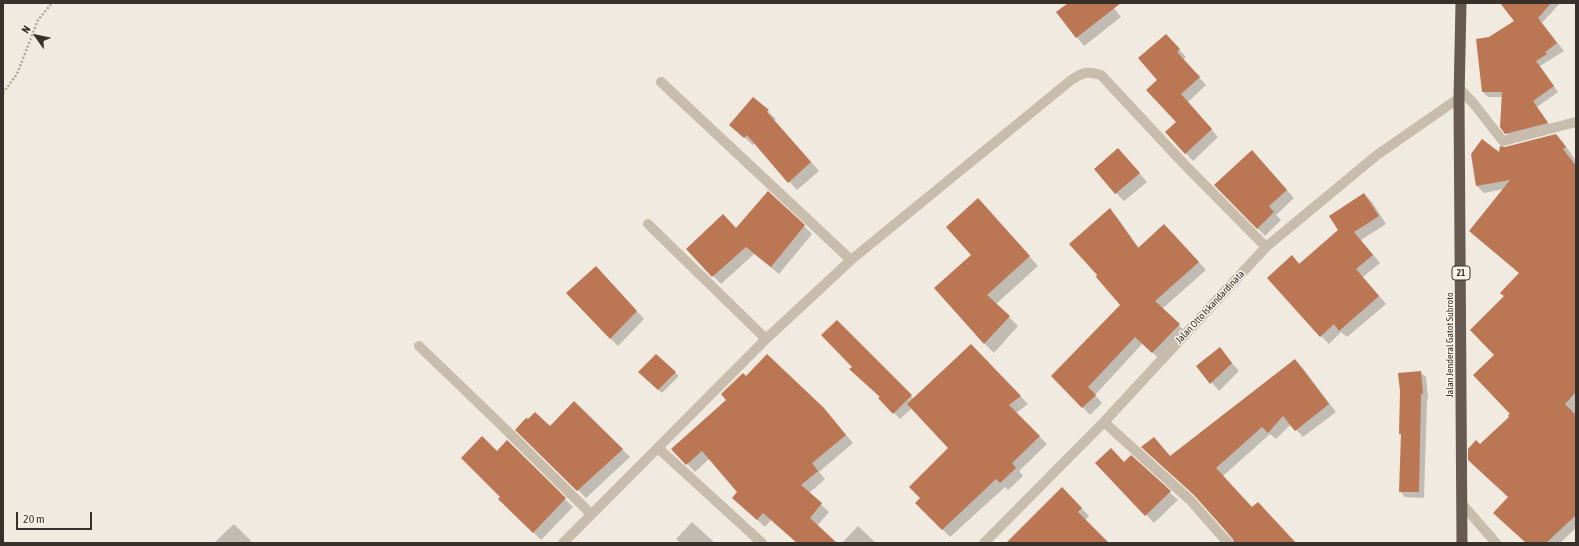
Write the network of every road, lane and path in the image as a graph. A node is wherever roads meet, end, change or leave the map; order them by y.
1 (52, 3) edge
2 (1460, 3) edge
3 (661, 82) dead end
4 (3, 93) edge
5 (1460, 93) junction
6 (1576, 122) edge
7 (648, 224) dead end
8 (1266, 247) junction
9 (851, 260) junction
10 (766, 338) junction
11 (419, 346) dead end
12 (1104, 422) junction
13 (658, 448) junction
14 (1462, 504) junction
15 (591, 514) junction
16 (563, 543) edge
17 (762, 543) edge
18 (984, 543) edge
19 (1228, 543) edge
20 (1462, 543) edge
21 (1496, 543) edge

1 - 4 path
2 - 5 highway, Jalan Jenderal Gatot Subroto / 21
3 - 9 street
5 - 6 street
5 - 8 street, Jalan Otto Iskandardinata
5 - 14 highway, Jalan Jenderal Gatot Subroto / 21
7 - 10 street
8 - 9 street
8 - 12 street, Jalan Otto Iskandardinata
9 - 10 street
10 - 13 street
11 - 15 street
12 - 18 street, Jalan Otto Iskandardinata
12 - 19 street
13 - 15 street
13 - 17 street
14 - 20 highway, Jalan Jenderal Gatot Subroto / 21
14 - 21 street
15 - 16 street

